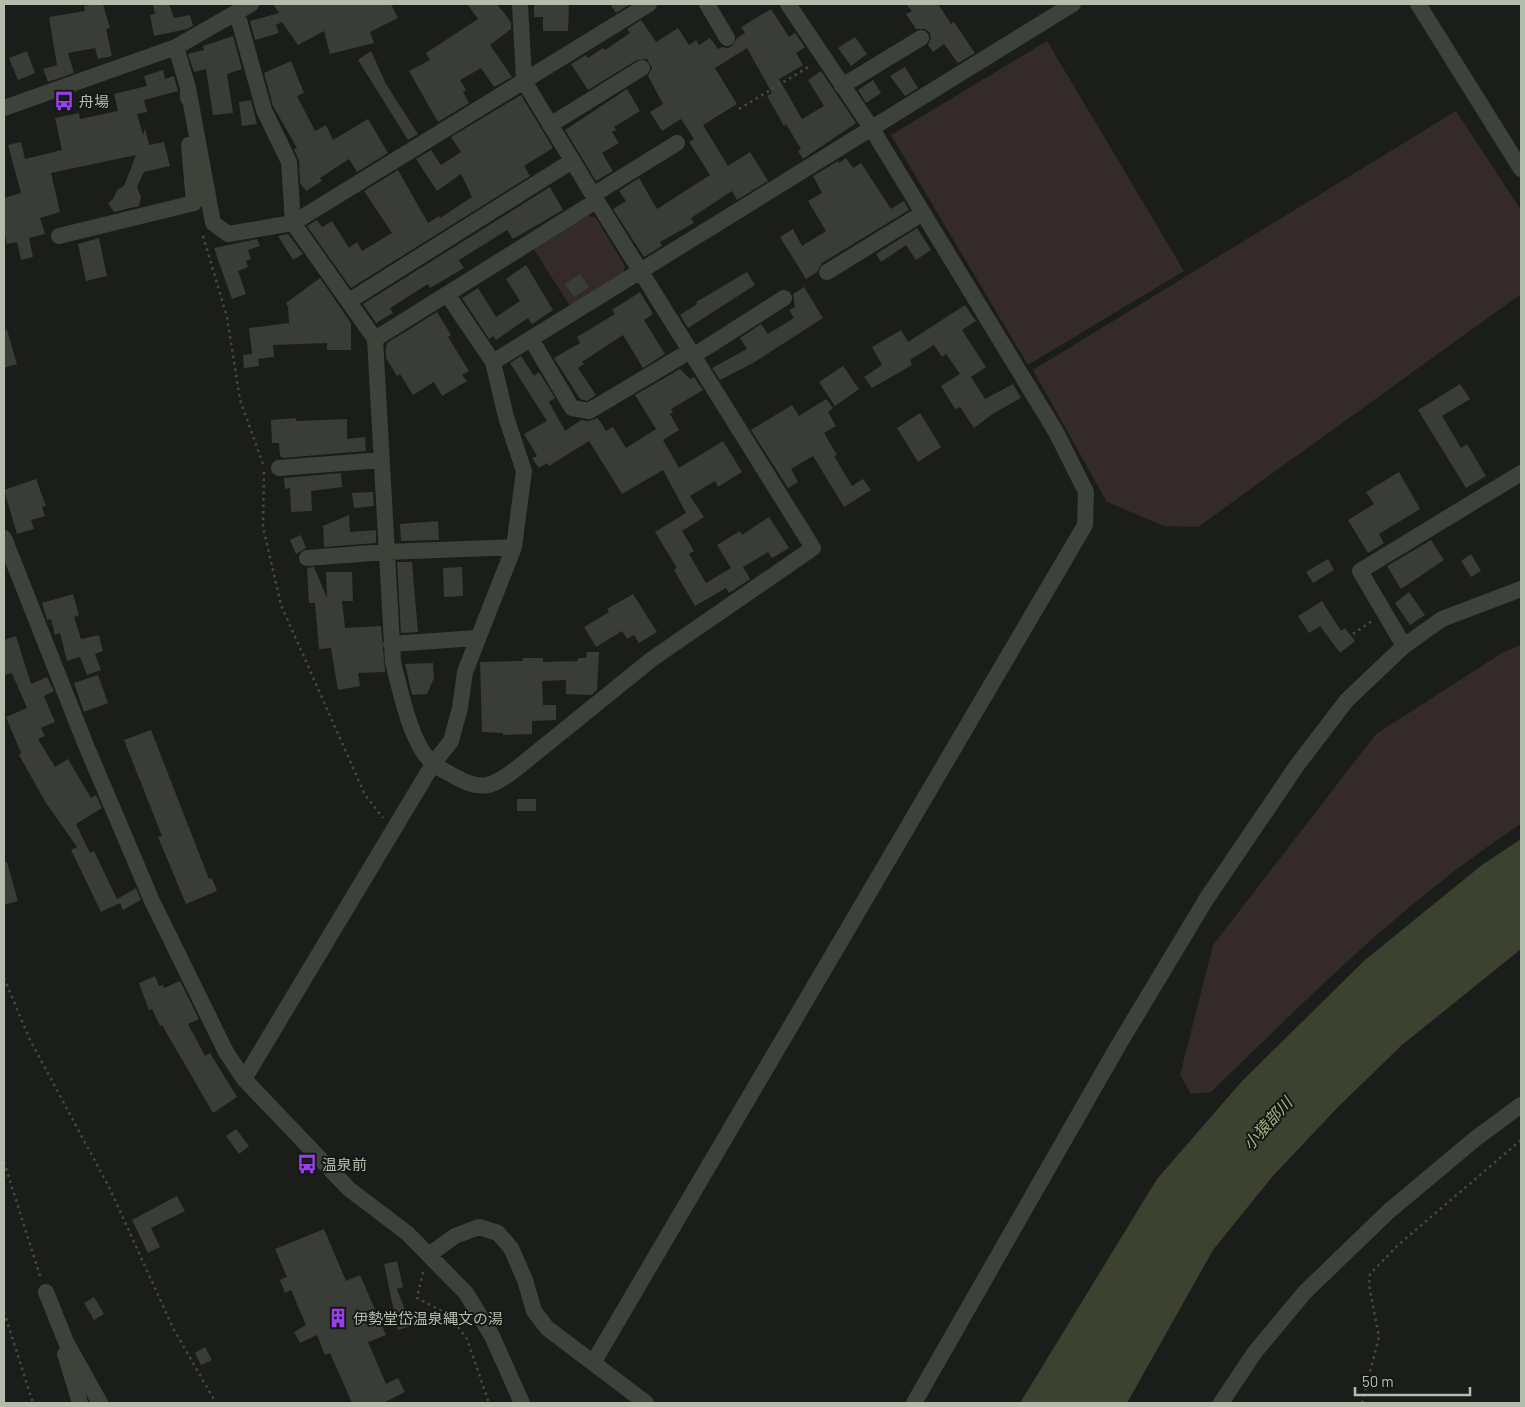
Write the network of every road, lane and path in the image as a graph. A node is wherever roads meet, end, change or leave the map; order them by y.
1 (251, 4) edge
2 (520, 4) edge
3 (649, 4) edge
4 (707, 4) edge
5 (788, 4) edge
6 (1074, 4) edge
7 (1418, 4) edge
8 (237, 13) junction
9 (727, 38) dead end
10 (921, 38) dead end
11 (176, 46) junction
12 (823, 58) junction
13 (642, 68) dead end
14 (524, 81) junction
15 (842, 86) junction
16 (188, 88) junction
17 (4, 108) edge
18 (739, 109) dead end
19 (550, 125) junction
20 (872, 130) junction
21 (677, 143) dead end
22 (572, 161) junction
23 (1521, 168) edge
24 (594, 198) junction
25 (922, 213) junction
26 (293, 222) junction
27 (202, 232) dead end
28 (59, 236) dead end
29 (642, 272) junction
30 (827, 272) dead end
31 (446, 294) junction
32 (784, 298) dead end
33 (349, 301) junction
34 (375, 339) junction
35 (531, 339) junction
36 (692, 354) junction
37 (493, 362) junction
38 (382, 460) junction
39 (279, 468) dead end
40 (1521, 473) edge
41 (4, 538) edge
42 (514, 547) junction
43 (386, 552) junction
44 (307, 558) dead end
45 (1521, 589) edge
46 (1384, 614) junction
47 (1353, 634) dead end
48 (476, 638) junction
49 (391, 644) junction
50 (1404, 646) junction
51 (433, 764) junction
52 (396, 826) junction
53 (4, 978) edge
54 (244, 1079) junction
55 (1521, 1105) edge
56 (1521, 1140) edge
57 (4, 1162) edge
58 (430, 1254) junction
59 (46, 1292) junction
60 (4, 1312) edge
61 (593, 1363) junction
62 (33, 1403) edge
63 (80, 1403) edge
64 (100, 1403) edge
65 (216, 1403) edge
66 (489, 1403) edge
67 (522, 1403) edge
68 (646, 1403) edge
69 (914, 1403) edge
70 (1221, 1403) edge
71 (1362, 1403) edge

1 - 8 street
2 - 14 street
3 - 14 street
4 - 9 street
5 - 12 street
6 - 20 street
7 - 23 street
8 - 11 street
8 - 26 street
10 - 15 street
11 - 16 street
11 - 17 street
12 - 15 street
12 - 18 path
13 - 19 street
14 - 19 street
14 - 26 street
15 - 20 street
16 - 26 street
16 - 28 street
19 - 22 street
20 - 25 street
20 - 29 street
21 - 24 street
22 - 24 street
22 - 33 street
24 - 29 street
24 - 31 street
25 - 30 street
25 - 61 street
26 - 33 street
27 - 52 path
29 - 35 street
29 - 36 street
31 - 34 street
31 - 37 street
32 - 36 street
33 - 34 street
34 - 38 street
35 - 36 street
35 - 37 street
36 - 51 street
37 - 42 street
38 - 39 street
38 - 43 street
40 - 46 street
41 - 54 street
42 - 43 street
42 - 48 street
43 - 44 street
43 - 49 street
45 - 50 street
46 - 47 path
46 - 50 street
48 - 49 street
48 - 51 street
49 - 51 street
50 - 69 street
51 - 52 street
52 - 54 street
53 - 65 path
54 - 58 street
55 - 70 street
56 - 71 path
57 - 59 path
58 - 61 street
58 - 66 path
58 - 67 street
59 - 63 street
59 - 64 street
60 - 62 path
61 - 68 street

